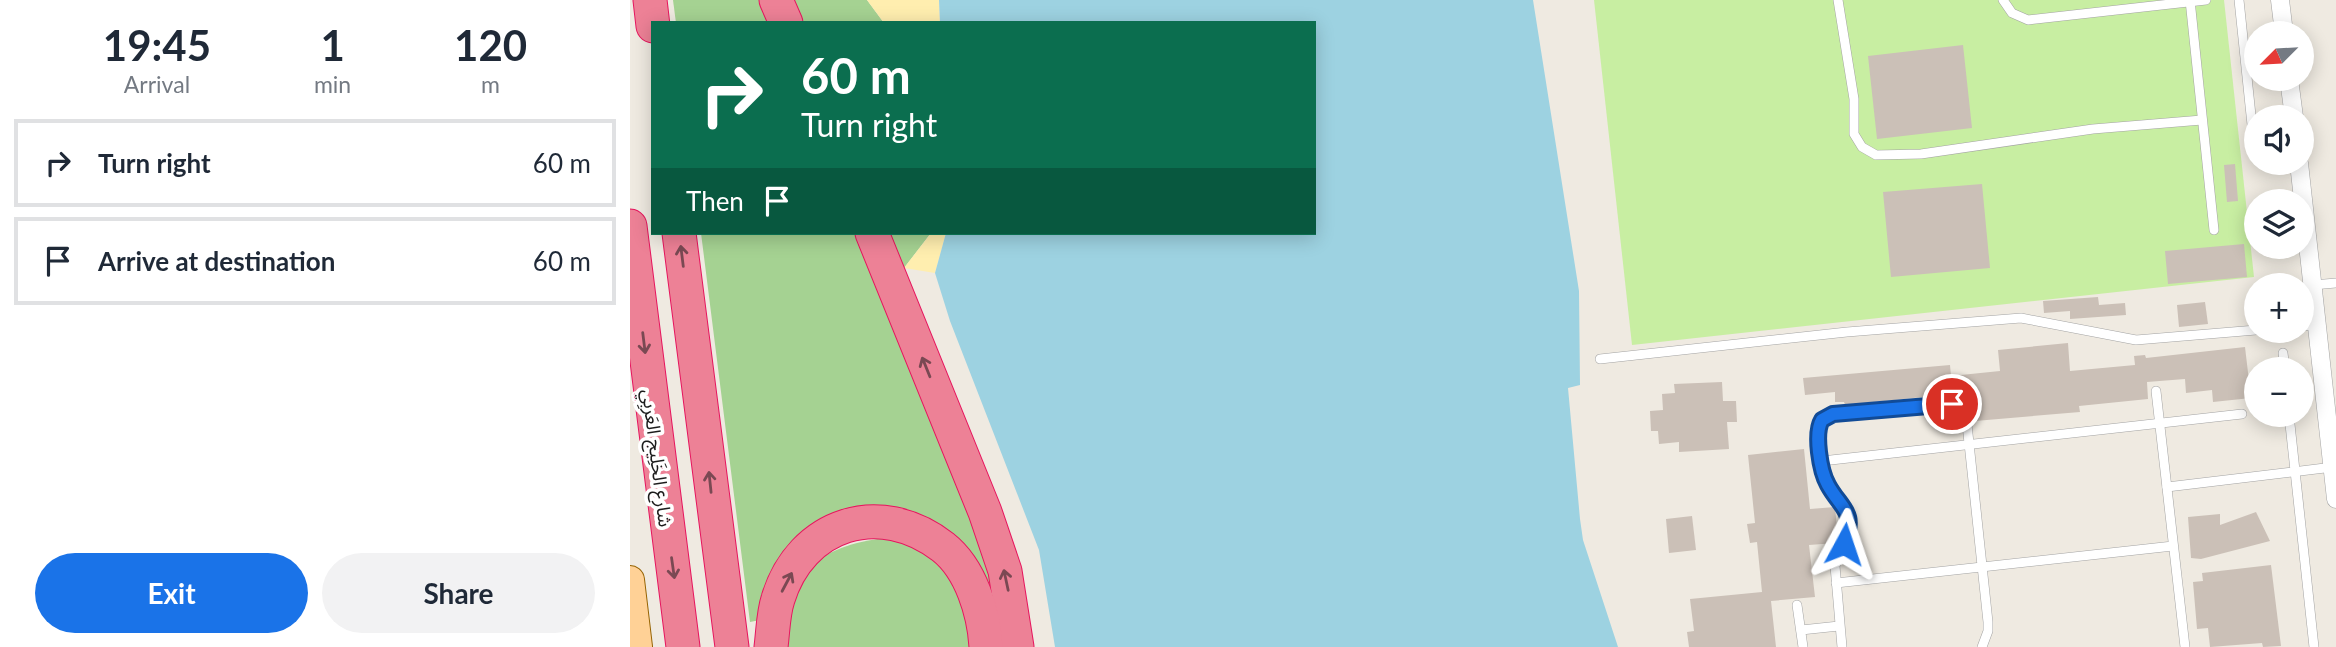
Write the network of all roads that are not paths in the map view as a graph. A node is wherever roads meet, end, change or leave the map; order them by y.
1 (650, 0) edge
2 (776, 0) edge
3 (1838, 0) edge
4 (2003, 0) edge
5 (2206, 0) edge
6 (2239, 0) edge
7 (2280, 0) edge
8 (2190, 1) edge
9 (652, 21) edge
10 (785, 21) edge
11 (2283, 21) edge
12 (2250, 105) edge
13 (2202, 120) junction
14 (2300, 175) edge
15 (630, 226) edge
16 (2214, 230) dead end
17 (679, 235) edge
18 (877, 245) edge
19 (2312, 273) edge
20 (2336, 282) edge
21 (2314, 285) edge
22 (2244, 331) edge
23 (2314, 342) edge
24 (2283, 353) dead end
25 (2283, 357) edge
26 (1600, 359) dead end
27 (2156, 391) dead end
28 (2331, 400) edge
29 (2242, 414) dead end
30 (2160, 424) junction
31 (2290, 427) edge
32 (1970, 445) junction
33 (1822, 461) junction
34 (2333, 467) junction
35 (2294, 470) junction
36 (2167, 487) junction
37 (2336, 499) edge
38 (2173, 546) junction
39 (1983, 565) junction
40 (630, 580) edge
41 (1836, 583) junction
42 (1797, 605) dead end
43 (1839, 626) junction
44 (1801, 630) junction
45 (638, 647) edge
46 (683, 647) edge
47 (732, 647) edge
48 (771, 647) edge
49 (986, 647) edge
50 (1017, 647) edge
51 (1803, 647) edge
52 (1842, 647) edge
53 (1982, 647) edge
54 (2185, 647) edge
55 (2314, 647) edge

1 - 9 highway
2 - 10 highway
3 - 13 lane
4 - 8 lane
5 - 8 lane
6 - 12 lane
7 - 11 street
8 - 13 lane
13 - 16 lane
14 - 19 street
15 -> 46 highway, شارع الخَلِيج العَربِي
47 -> 17 highway
50 -> 18 highway
20 - 21 lane
22 - 26 lane
23 - 28 street
24 - 25 lane
27 - 30 lane
28 - 34 street
29 - 30 lane
30 - 32 lane
30 - 36 lane
31 - 35 lane
32 - 33 lane
32 - 33 lane
32 - 39 lane
33 - 41 lane
34 - 35 lane
34 - 37 street
35 - 36 lane
35 - 55 lane
36 - 38 lane
38 - 39 lane
38 - 54 lane
39 - 41 lane
39 - 53 lane
40 - 45 main road
41 - 43 lane
42 - 44 lane
43 - 44 lane
43 - 52 lane
44 - 51 lane
48 -> 49 highway

